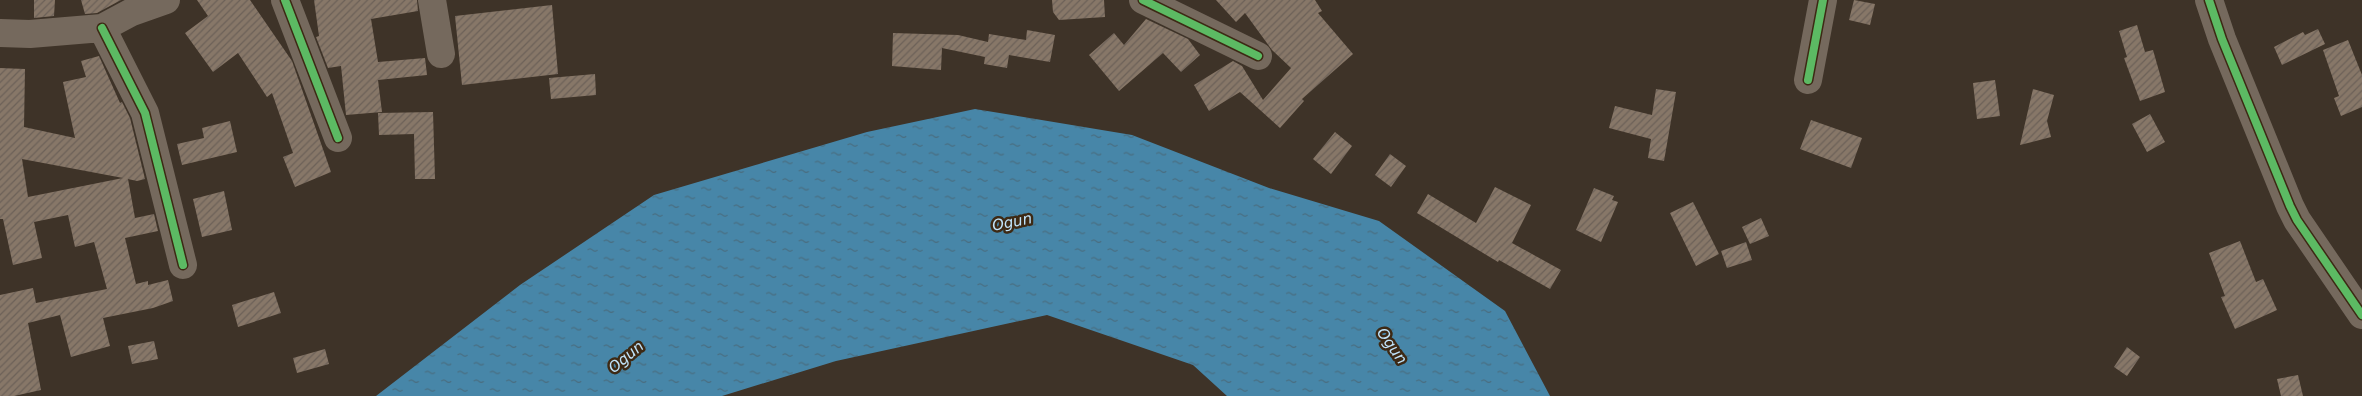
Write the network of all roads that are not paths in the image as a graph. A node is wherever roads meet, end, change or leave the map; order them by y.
1 (166, 0) edge
2 (285, 0) edge
3 (432, 0) edge
4 (1143, 0) edge
5 (1823, 0) edge
6 (2209, 0) edge
7 (102, 28) junction
8 (0, 33) edge
9 (441, 54) dead end
10 (1258, 56) dead end
11 (1808, 80) dead end
12 (338, 138) dead end
13 (183, 265) dead end
14 (2362, 316) edge

1 - 7 street
2 - 12 street
3 - 9 street
4 - 10 street
5 - 11 street
6 - 14 street
7 - 8 street
7 - 13 street

